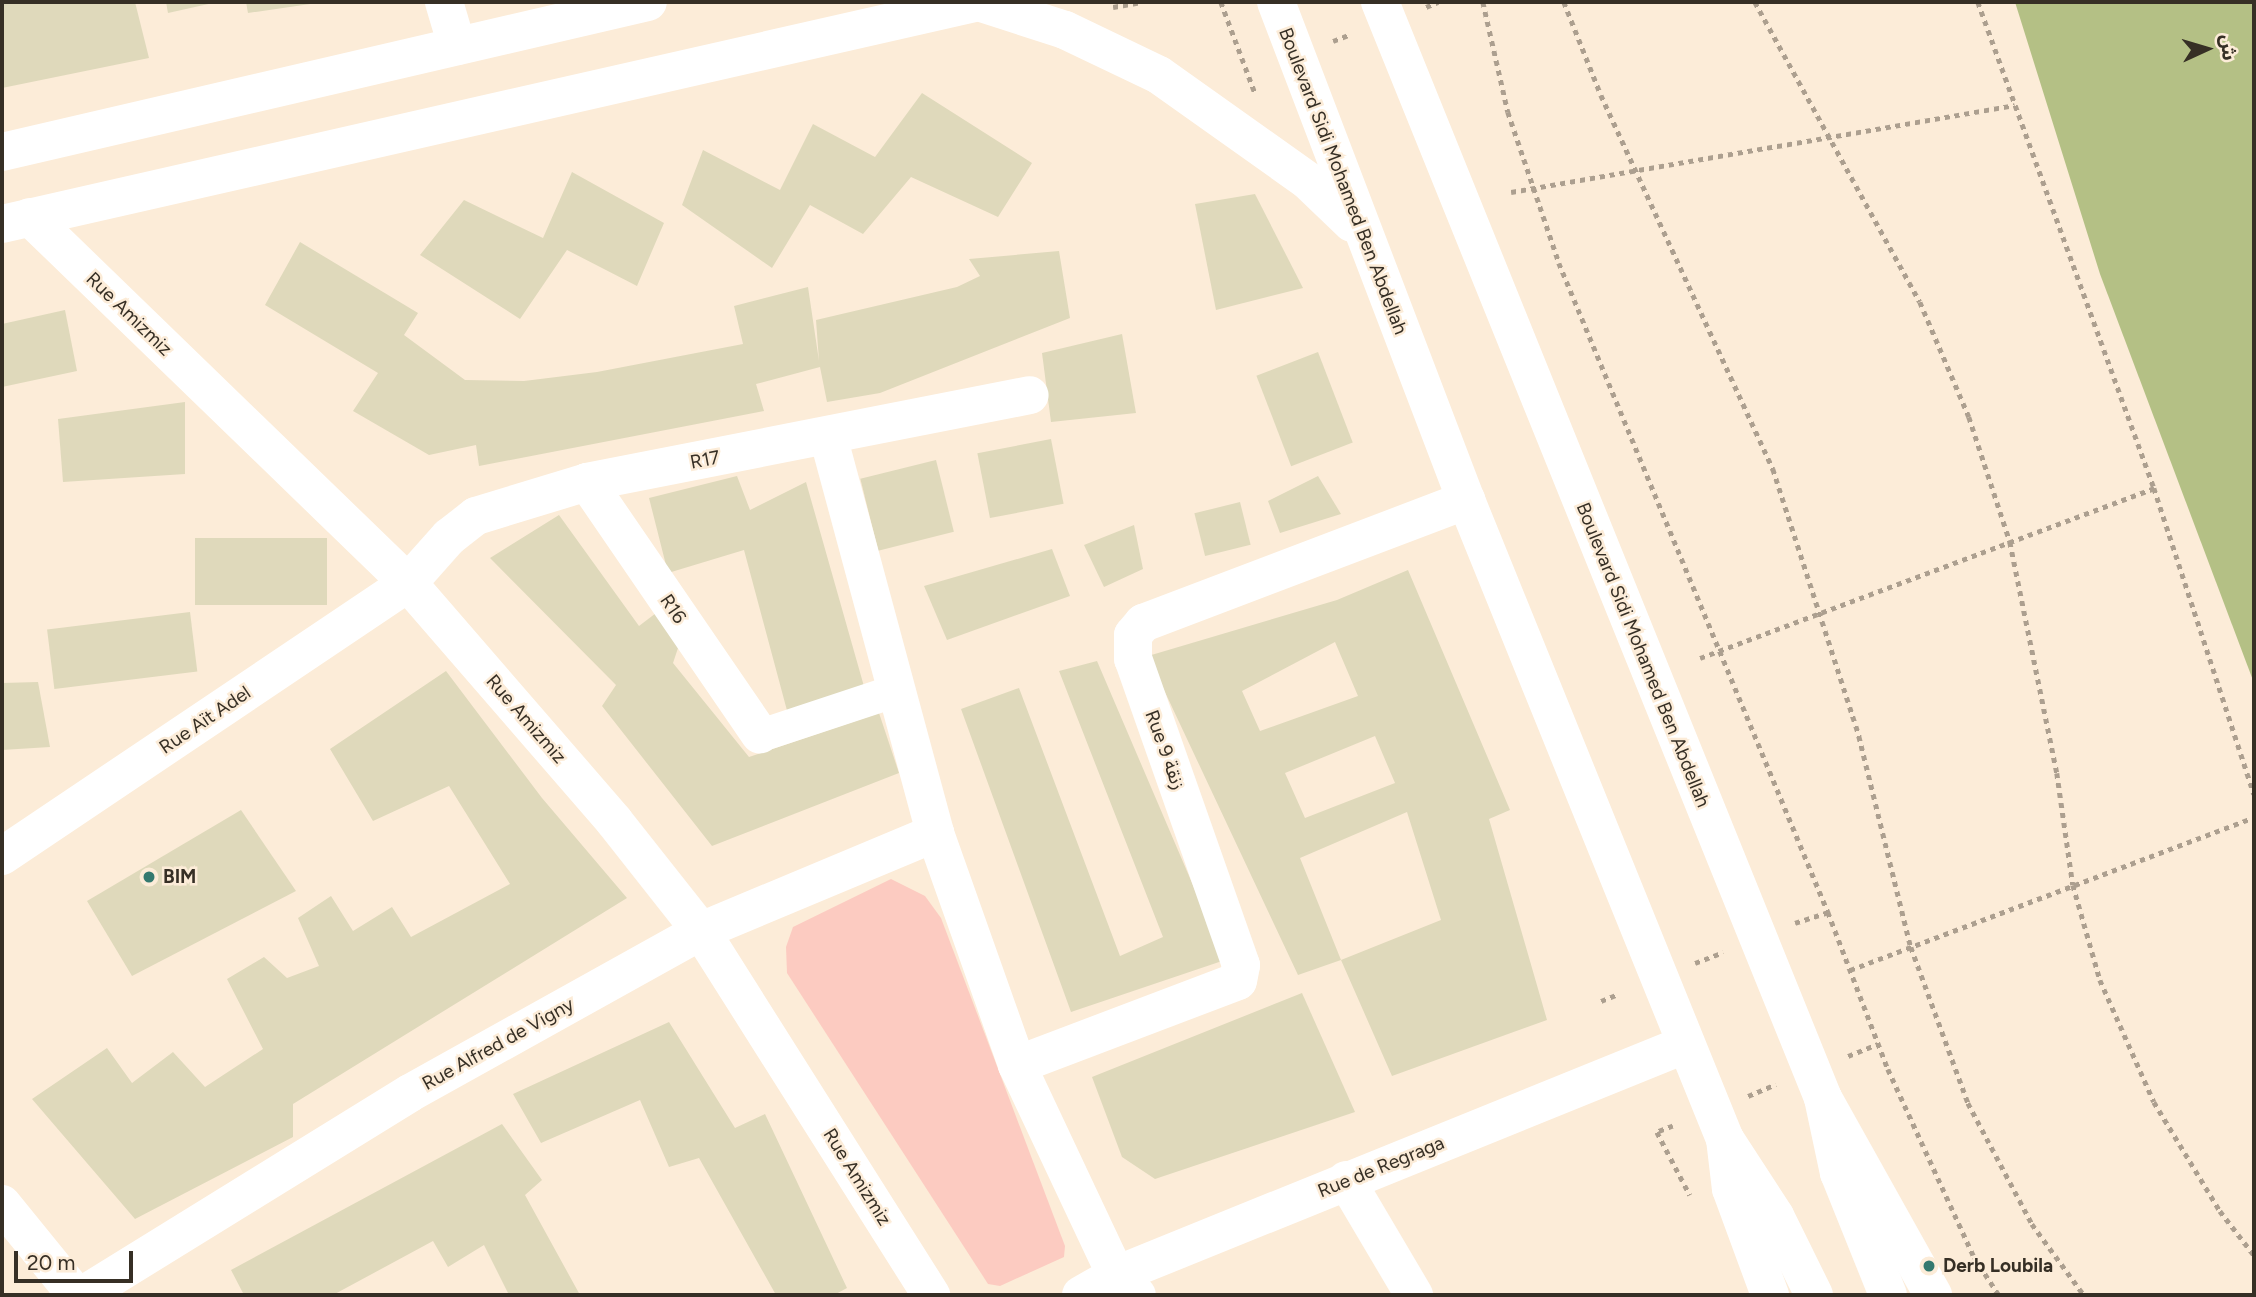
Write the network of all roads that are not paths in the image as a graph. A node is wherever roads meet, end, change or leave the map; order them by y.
1 (444, 2) edge
2 (648, 2) edge
3 (978, 2) edge
4 (1276, 2) edge
5 (1380, 2) edge
6 (457, 46) junction
7 (2, 152) edge
8 (16, 220) edge
9 (1361, 232) junction
10 (1030, 395) dead end
11 (828, 436) junction
12 (587, 482) junction
13 (1466, 500) junction
14 (408, 583) junction
15 (896, 691) junction
16 (760, 735) joint
17 (935, 833) junction
18 (2, 856) edge
19 (701, 930) junction
20 (1684, 1045) junction
21 (1017, 1065) junction
22 (1824, 1098) junction
23 (1725, 1139) junction
24 (1346, 1180) junction
25 (2, 1204) edge
26 (1126, 1285) edge
27 (76, 1295) edge
28 (83, 1295) edge
29 (931, 1295) edge
30 (1081, 1295) edge
31 (1414, 1295) edge
32 (1770, 1295) edge
33 (1814, 1295) edge
34 (1888, 1295) edge
35 (1933, 1295) edge

1 - 6 main road
2 - 6 main road
3 - 8 main road
3 - 9 main road
4 - 9 main road, Boulevard Sidi Mohamed Ben Abdellah
5 - 22 main road, Boulevard Sidi Mohamed Ben Abdellah
6 - 7 main road
8 - 14 main road, Rue Amizmiz
9 - 13 main road, Boulevard Sidi Mohamed Ben Abdellah
10 - 11 main road, R17
11 - 12 main road, R17
11 - 15 main road
12 - 14 main road, R17
12 - 16 main road, R16
13 - 20 main road, Boulevard Sidi Mohamed Ben Abdellah
13 - 21 main road, Rue 9 زنقة
14 - 18 main road, Rue Aït Adel
14 - 19 main road, Rue Amizmiz
15 - 16 street
15 - 17 main road
17 - 19 main road, Rue Alfred de Vigny
17 - 21 main road
19 - 28 main road, Rue Alfred de Vigny
19 - 29 main road, Rue Amizmiz
20 - 23 main road, Boulevard Sidi Mohamed Ben Abdellah
20 - 24 main road, Rue de Regraga
21 - 26 main road
22 - 34 main road
22 - 35 main road, Boulevard Sidi Mohamed Ben Abdellah
23 - 32 main road, Boulevard Sidi Mohamed Ben Abdellah
23 - 33 main road, Boulevard Sidi Mohamed Ben Abdellah
24 - 26 main road, Rue de Regraga
24 - 31 main road
25 - 27 main road
26 - 30 main road, Rue de Regraga

